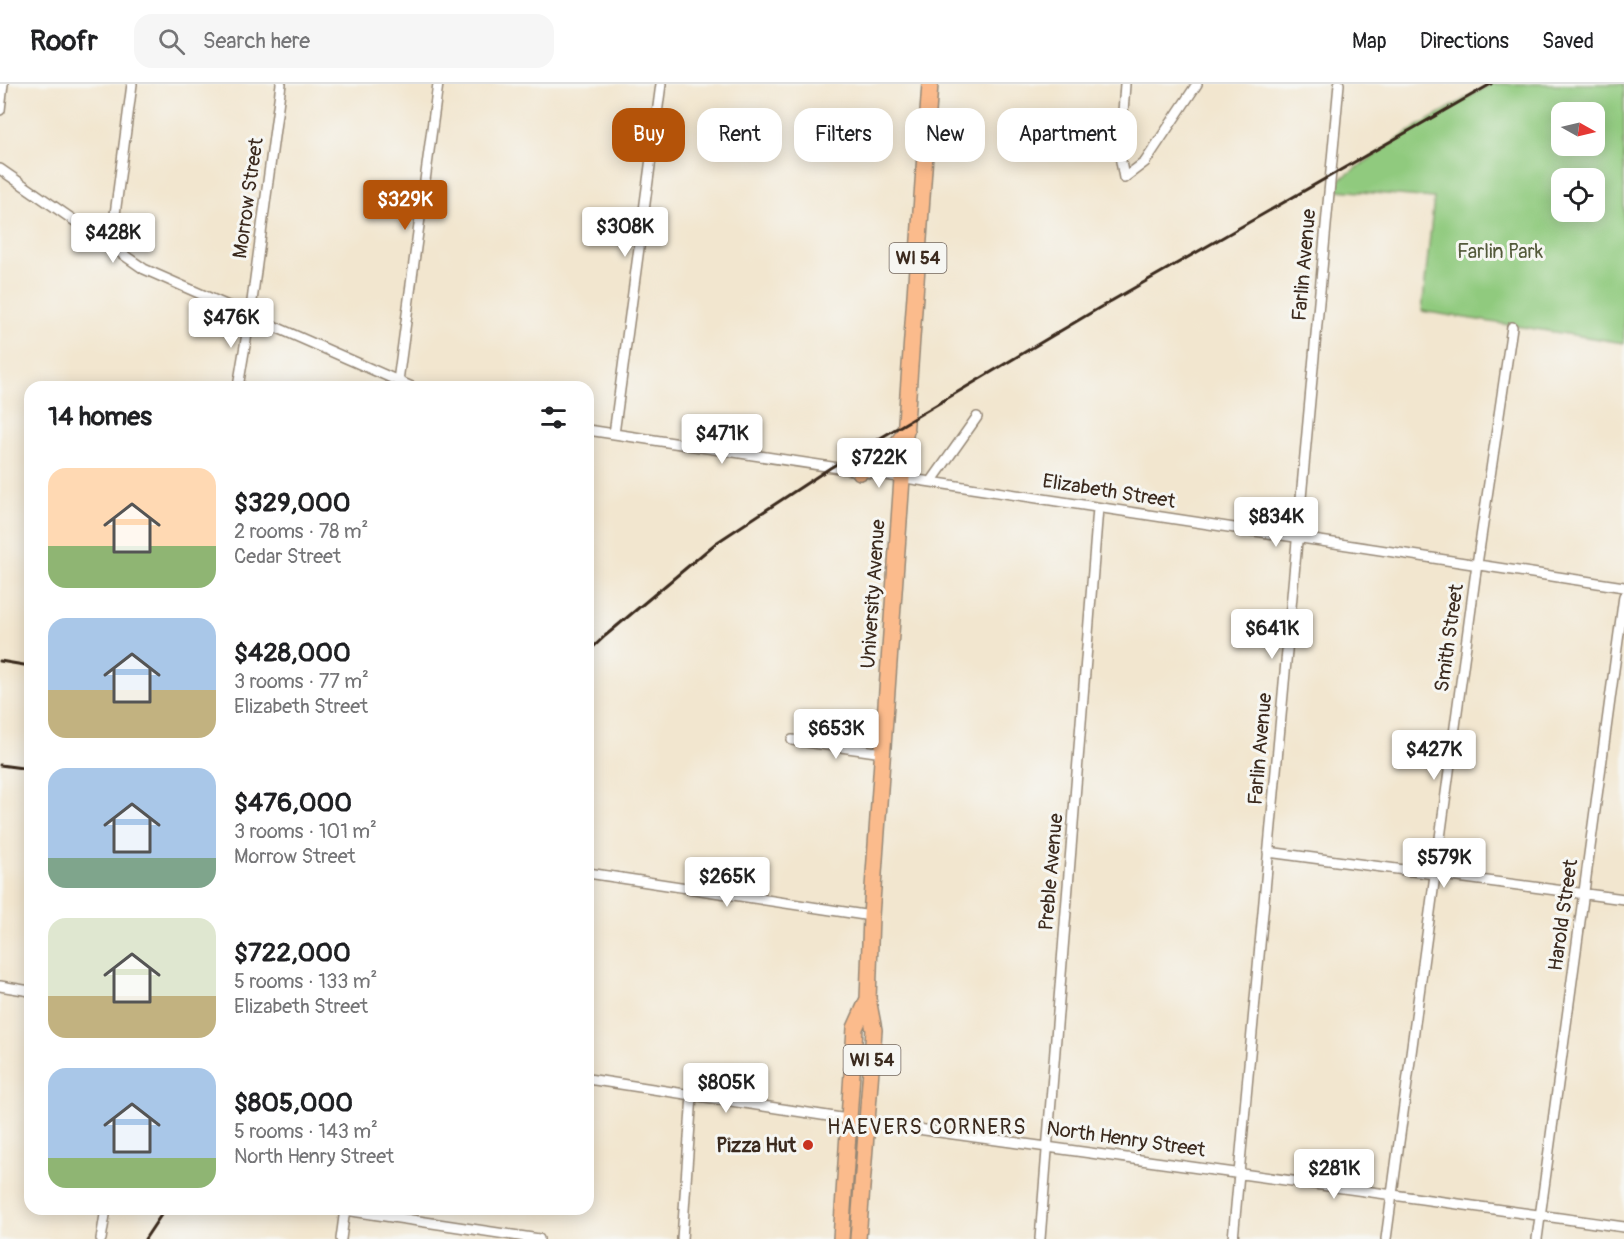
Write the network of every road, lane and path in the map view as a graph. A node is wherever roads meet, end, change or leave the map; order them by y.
1 (3, 84) edge
2 (132, 84) edge
3 (281, 84) edge
4 (438, 84) edge
5 (661, 84) edge
6 (930, 84) edge
7 (1125, 84) edge
8 (1197, 84) edge
9 (1340, 84) edge
10 (0, 110) edge
11 (0, 169) edge
12 (111, 245) junction
13 (250, 316) junction
14 (1512, 327) dead end
15 (239, 381) edge
16 (398, 381) joint
17 (976, 417) dead end
18 (594, 431) edge
19 (906, 431) junction
20 (614, 435) junction
21 (860, 472) junction
22 (902, 479) junction
23 (931, 483) junction
24 (1098, 508) junction
25 (1297, 537) junction
26 (1477, 565) junction
27 (1624, 587) edge
28 (1624, 596) edge
29 (792, 740) dead end
30 (883, 753) junction
31 (1268, 852) junction
32 (594, 874) edge
33 (1435, 874) junction
34 (1583, 894) junction
35 (1624, 899) edge
36 (871, 916) junction
37 (0, 986) edge
38 (24, 990) edge
39 (868, 999) junction
40 (594, 1081) edge
41 (692, 1095) junction
42 (849, 1119) junction
43 (867, 1122) junction
44 (1048, 1147) junction
45 (1239, 1173) junction
46 (1392, 1195) junction
47 (105, 1215) edge
48 (344, 1215) edge
49 (384, 1215) edge
50 (1541, 1215) junction
51 (1624, 1227) edge
52 (101, 1239) edge
53 (340, 1239) edge
54 (539, 1239) edge
55 (682, 1239) edge
56 (841, 1239) edge
57 (858, 1239) edge
58 (1040, 1239) edge
59 (1233, 1239) edge
60 (1386, 1239) edge
61 (1538, 1239) edge

1 - 10 street
2 - 12 street
3 - 13 street, Morrow Street
4 - 16 street
5 - 20 street
6 - 19 main road, University Avenue / WI 54
7 - 8 street
9 - 25 street, Farlin Avenue
11 - 12 street
12 - 13 street
13 - 15 street, Morrow Street
13 - 16 street
14 - 26 street, Smith Street
17 - 23 street
18 - 20 street, Elizabeth Street
19 - 21 main road
19 - 22 main road, University Avenue / WI 54
20 - 21 street, Elizabeth Street
21 - 22 street, Elizabeth Street
22 - 23 street, Elizabeth Street
22 - 30 main road, University Avenue / WI 54
23 - 24 street, Elizabeth Street
24 - 25 street, Elizabeth Street
24 - 44 street, Preble Avenue
25 - 26 street, Elizabeth Street
25 - 31 street, Farlin Avenue
26 - 27 street, Elizabeth Street
26 - 33 street, Smith Street
28 - 34 street, Harold Street
29 - 30 street
30 - 36 main road, University Avenue / WI 54
31 - 33 street
31 - 45 street, Farlin Avenue
32 - 36 street
33 - 34 street
33 - 46 street, Smith Street
34 - 35 street
34 - 50 street, Harold Street
36 - 39 main road, University Avenue / WI 54
37 - 38 street
39 - 42 main road, University Avenue / WI 54
39 - 43 main road, University Avenue / WI 54
40 - 41 street, North Henry Street
41 - 42 street, North Henry Street
41 - 55 street
42 - 43 street, North Henry Street
42 - 56 main road, University Avenue / WI 54
43 - 44 street, North Henry Street
43 - 57 main road, University Avenue / WI 54
44 - 45 street, North Henry Street
44 - 58 street, Preble Avenue
45 - 46 street, North Henry Street
45 - 59 street, Farlin Avenue
46 - 50 street, North Henry Street
46 - 60 street, Smith Street
47 - 52 street
48 - 53 street
49 - 54 street
50 - 51 street, North Henry Street
50 - 61 street, Harold Street

